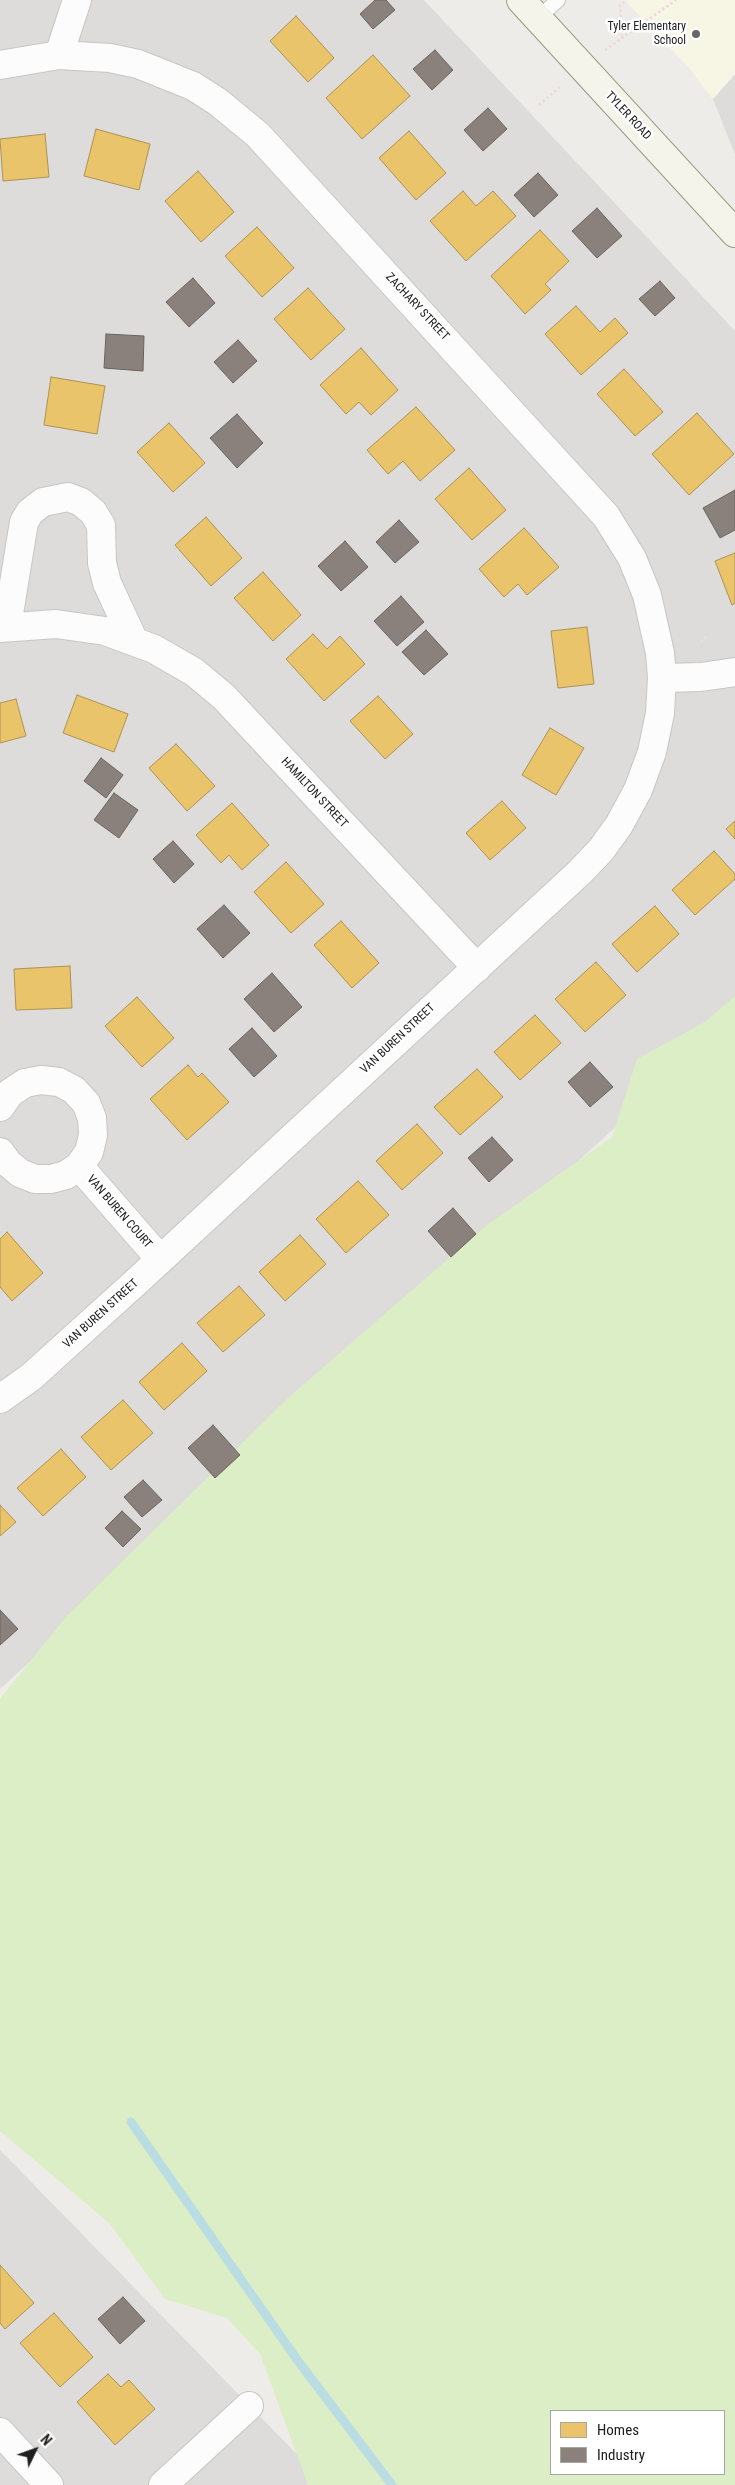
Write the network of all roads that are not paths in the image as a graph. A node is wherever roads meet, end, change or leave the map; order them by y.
1 (77, 0) edge
2 (558, 0) edge
3 (530, 9) edge
4 (58, 56) junction
5 (0, 65) edge
6 (735, 233) edge
7 (4, 627) edge
8 (133, 639) junction
9 (735, 672) edge
10 (662, 678) junction
11 (477, 968) junction
12 (0, 1107) edge
13 (0, 1152) edge
14 (79, 1166) junction
15 (160, 1259) junction
16 (0, 1399) edge
17 (249, 2406) dead end
18 (0, 2432) edge
19 (49, 2485) edge
20 (163, 2485) edge

1 - 4 street
2 - 3 lane
3 - 6 street, TYLER ROAD
4 - 5 street, ZACHARY STREET
4 - 10 street, ZACHARY STREET
7 - 8 street, HAMILTON STREET
7 - 8 street, HAMILTON STREET
8 - 11 street, HAMILTON STREET
9 - 10 street
10 - 11 street, VAN BUREN STREET
11 - 15 street, VAN BUREN STREET
12 - 14 street, VAN BUREN COURT
13 - 14 street, VAN BUREN COURT
14 - 15 street, VAN BUREN COURT
15 - 16 street, VAN BUREN STREET
17 - 20 street
18 - 19 street

